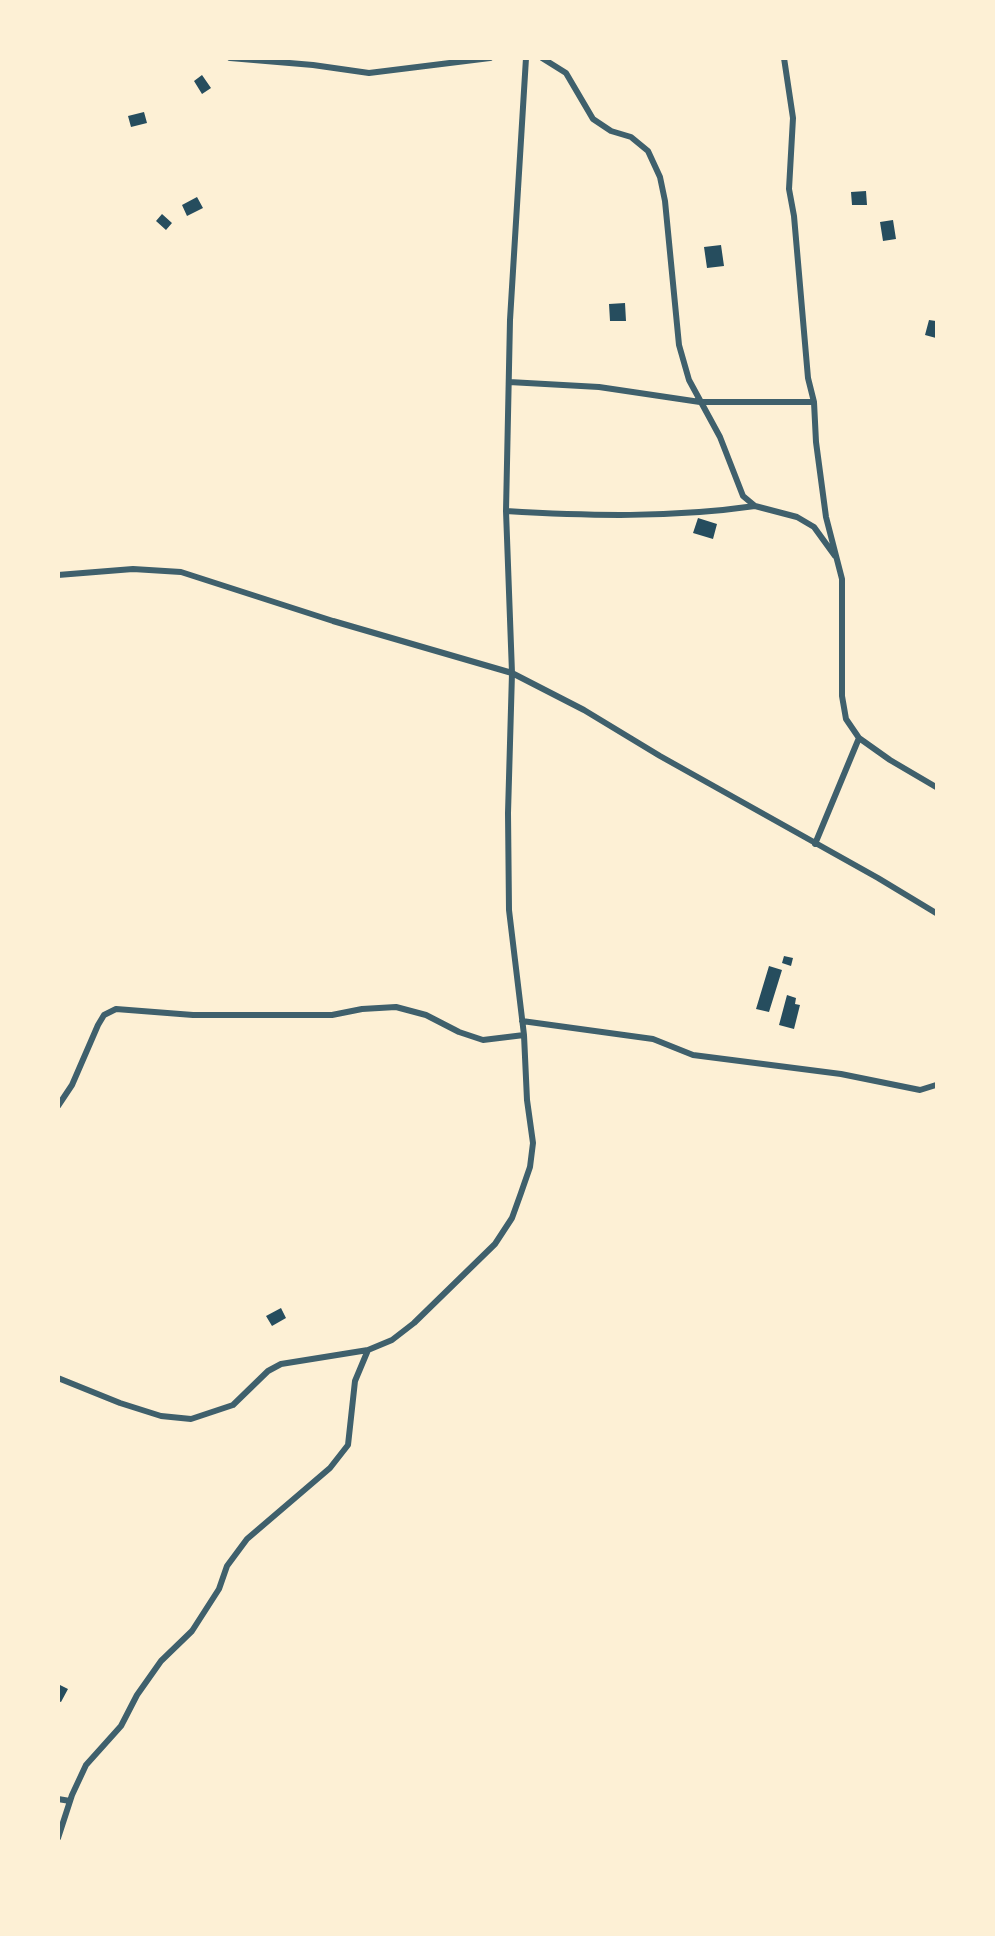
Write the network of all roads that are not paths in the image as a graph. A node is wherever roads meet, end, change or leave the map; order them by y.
1 (230, 58) edge
2 (490, 58) edge
3 (526, 58) edge
4 (542, 58) edge
5 (784, 58) edge
6 (509, 382) junction
7 (700, 402) junction
8 (814, 402) junction
9 (755, 506) junction
10 (506, 511) junction
11 (837, 558) junction
12 (58, 575) edge
13 (512, 673) junction
14 (860, 738) junction
15 (936, 787) edge
16 (815, 844) junction
17 (936, 914) edge
18 (522, 1021) junction
19 (524, 1035) junction
20 (936, 1085) edge
21 (58, 1106) edge
22 (368, 1350) junction
23 (58, 1378) edge
24 (58, 1798) edge
25 (70, 1801) junction
26 (58, 1838) edge

1 - 2 street
3 - 6 street
4 - 7 street
5 - 8 street
6 - 7 street
6 - 10 street
7 - 8 street
7 - 9 street
8 - 11 street
9 - 10 street
9 - 11 street
10 - 13 street
11 - 14 street
12 - 13 street
13 - 16 street
13 - 18 street
14 - 15 street
14 - 16 street
16 - 17 street
18 - 19 street
18 - 20 street
19 - 21 street
19 - 22 street
22 - 23 street
22 - 25 street
24 - 25 street
25 - 26 street

